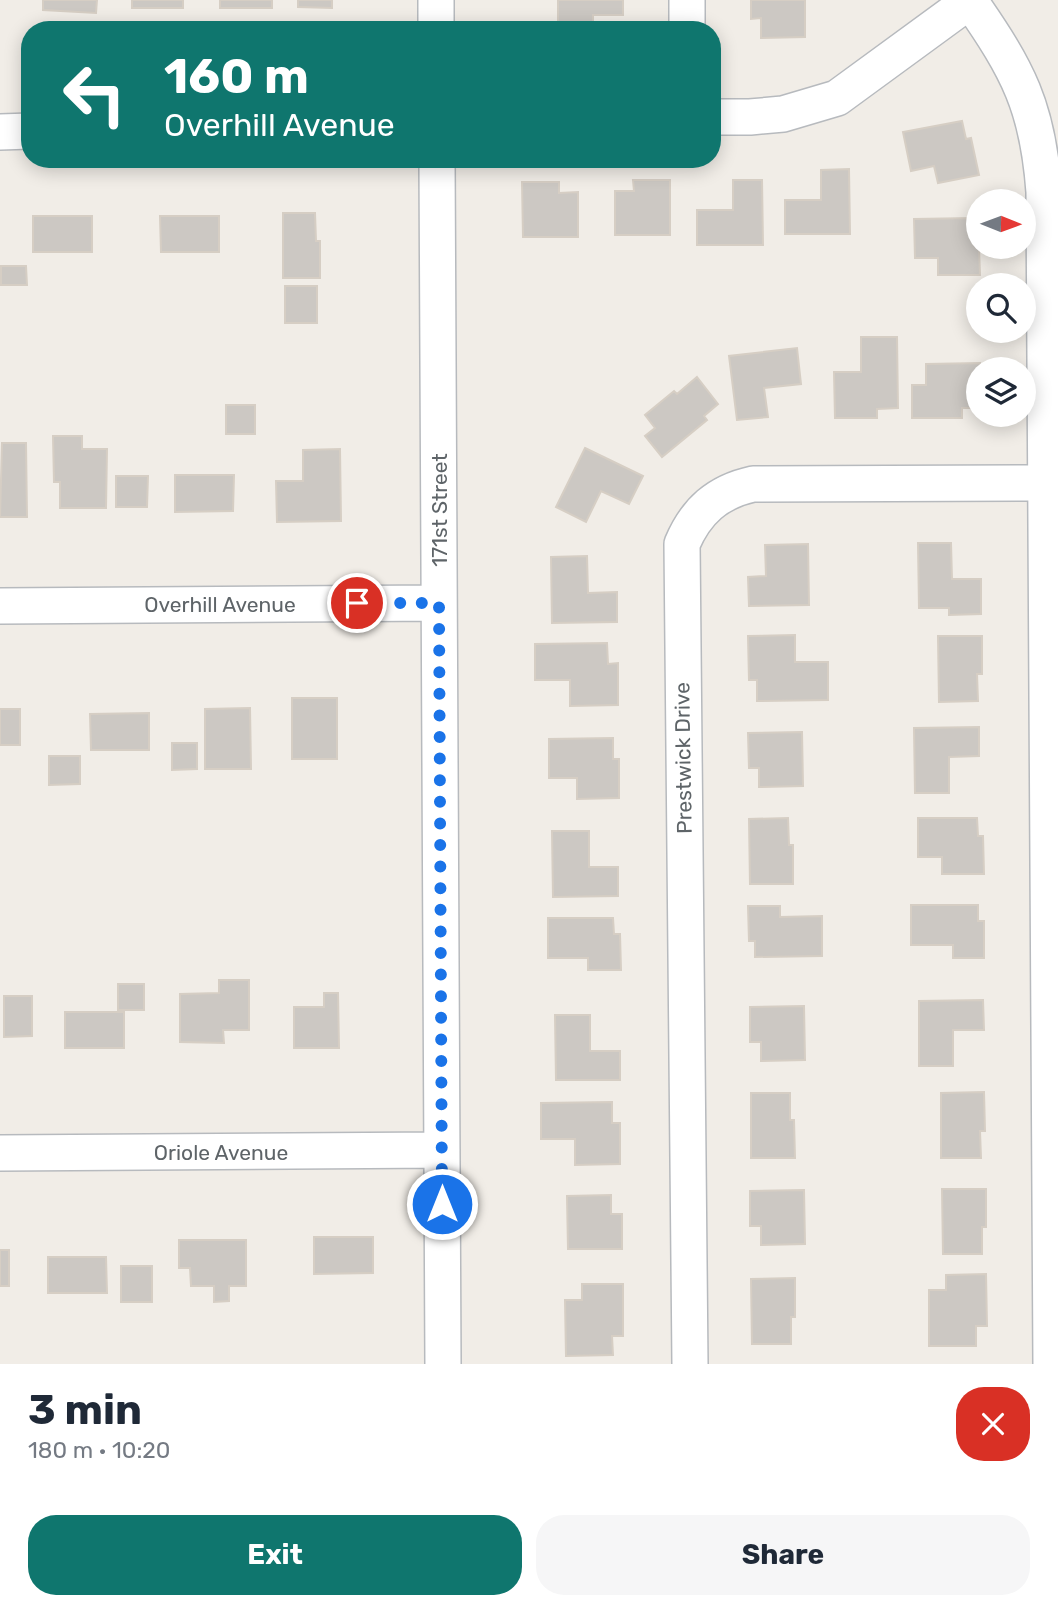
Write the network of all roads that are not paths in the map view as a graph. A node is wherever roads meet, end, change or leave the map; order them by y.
1 (436, 0) edge
2 (687, 0) edge
3 (971, 0) edge
4 (436, 21) edge
5 (687, 21) edge
6 (721, 117) edge
7 (21, 131) edge
8 (0, 132) edge
9 (437, 168) edge
10 (1047, 483) junction
11 (439, 603) junction
12 (0, 606) edge
13 (1053, 681) edge
14 (442, 1150) junction
15 (0, 1153) edge
16 (443, 1364) edge
17 (691, 1364) edge
18 (1051, 1364) edge

1 - 4 street
2 - 5 street
3 - 6 street
3 - 10 street
7 - 8 street
9 - 11 street, 171st Street
10 - 13 street
10 - 17 street, Prestwick Drive
11 - 12 street, Overhill Avenue
11 - 14 street, 171st Street
13 - 18 street
14 - 15 street, Oriole Avenue
14 - 16 street, 171st Street

